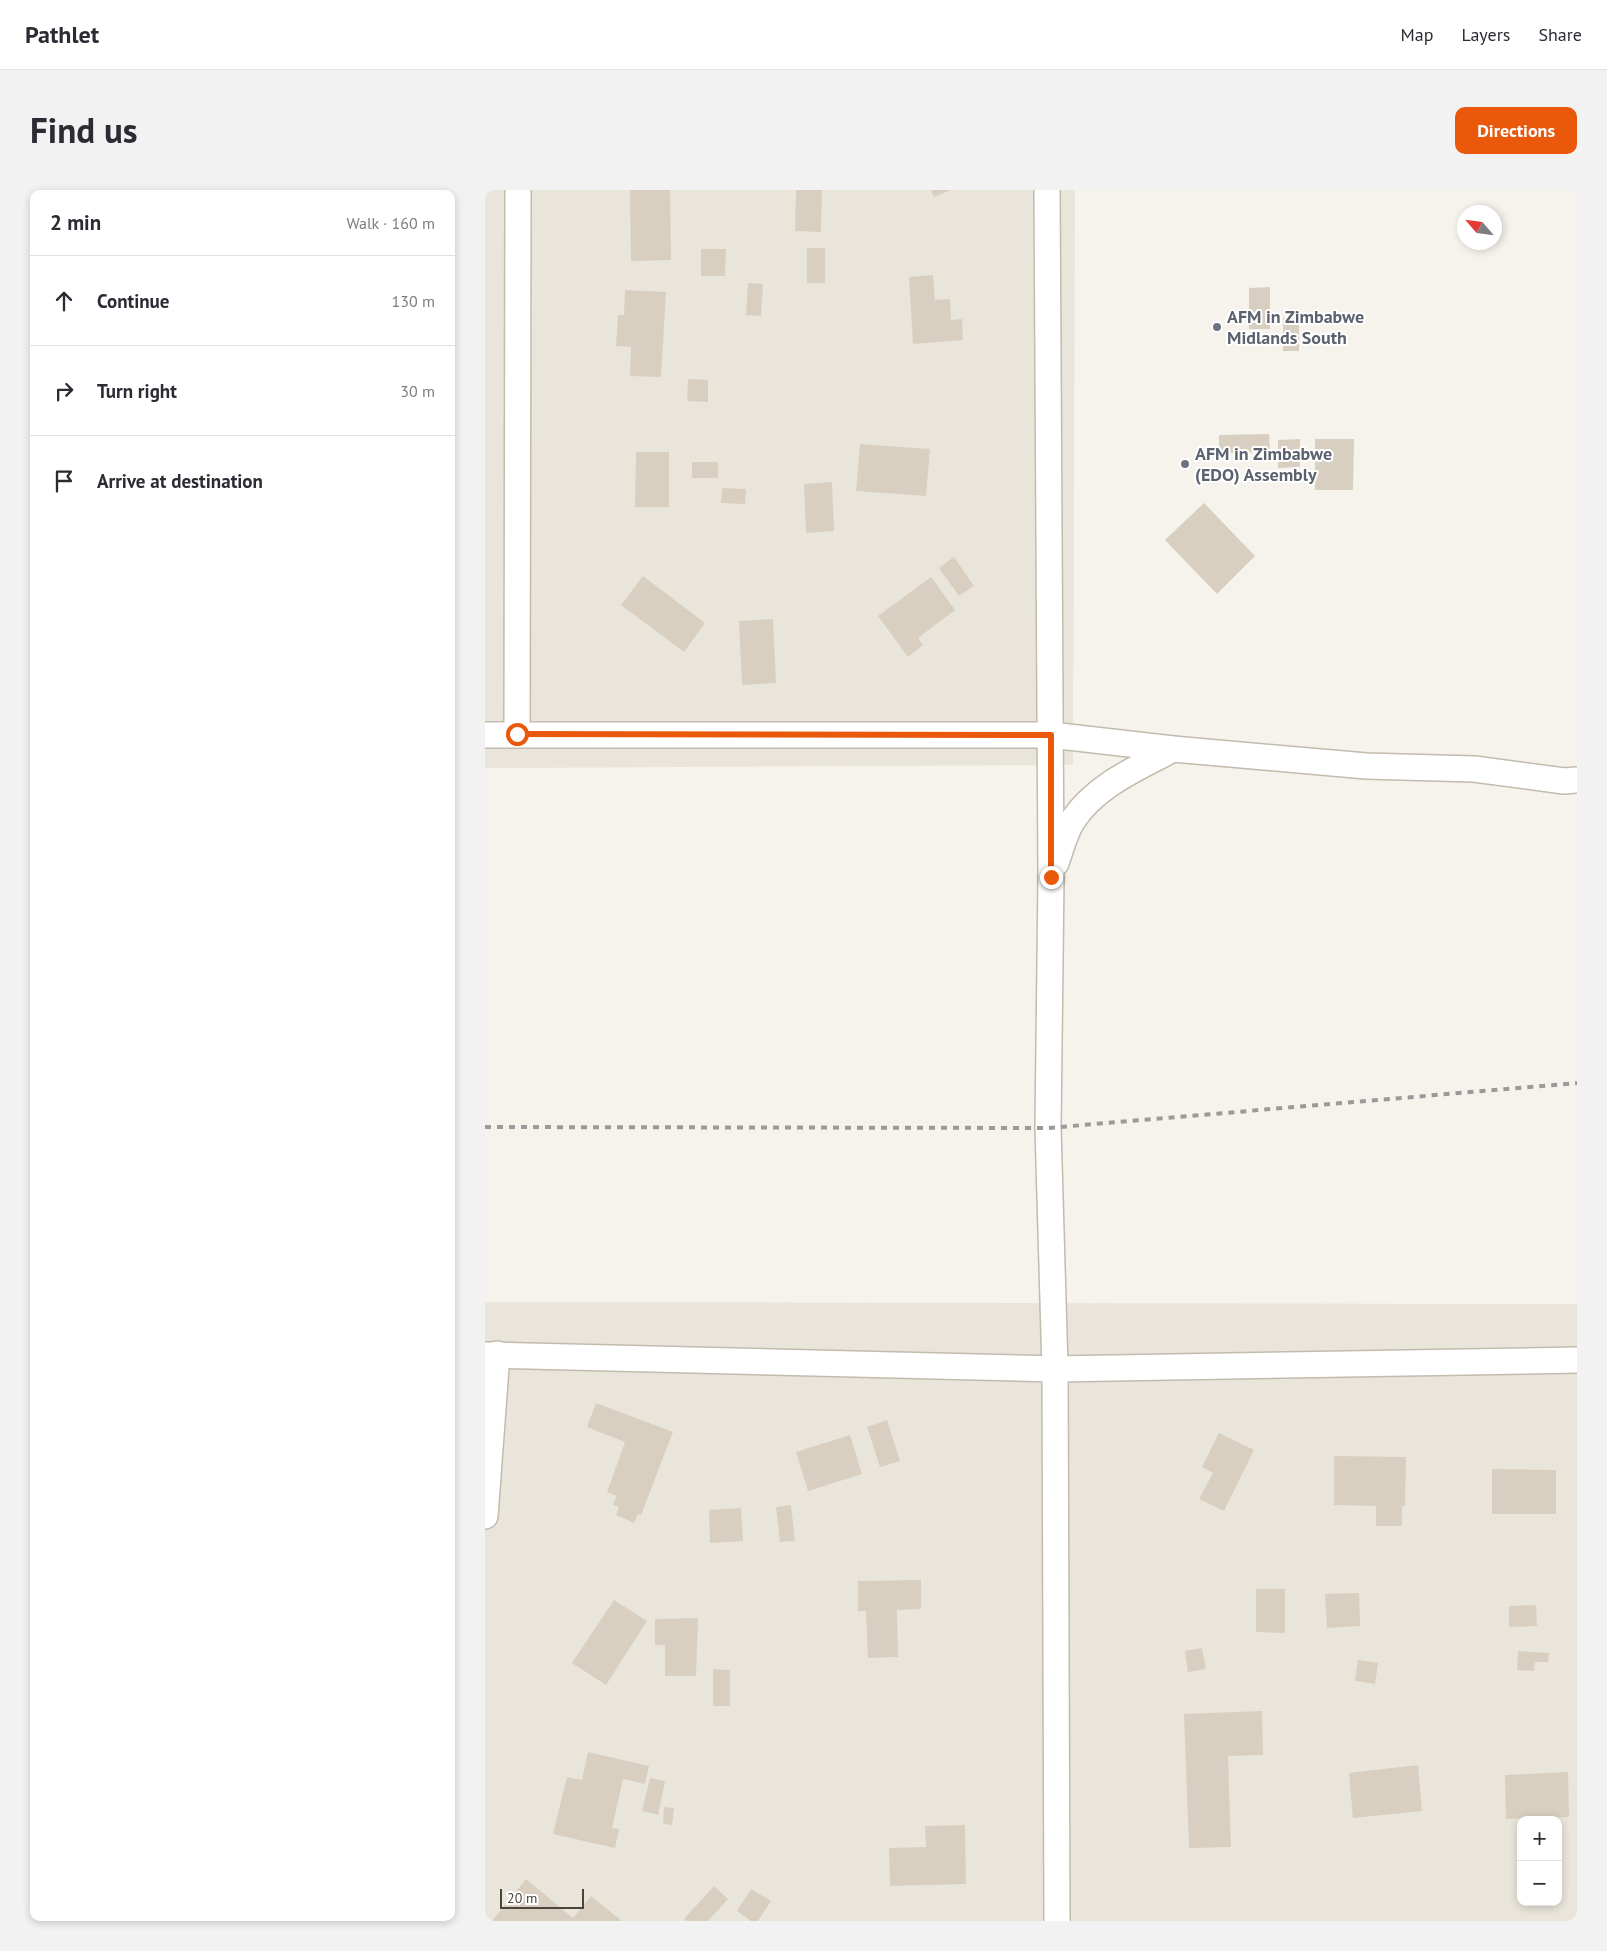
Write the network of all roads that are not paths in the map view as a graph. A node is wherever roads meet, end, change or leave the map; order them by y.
1 (518, 190) edge
2 (1047, 190) edge
3 (517, 734) junction
4 (485, 735) edge
5 (1051, 735) junction
6 (1173, 749) junction
7 (1577, 780) edge
8 (1051, 877) junction
9 (491, 1354) edge
10 (1577, 1360) edge
11 (1055, 1369) junction
12 (485, 1516) edge
13 (1057, 1921) edge

1 - 3 street
2 - 5 street
3 - 4 street
3 - 5 street
5 - 6 street
5 - 8 street
6 - 7 street
6 - 8 street
8 - 11 street
9 - 11 street
9 - 12 street
10 - 11 street
11 - 13 street

